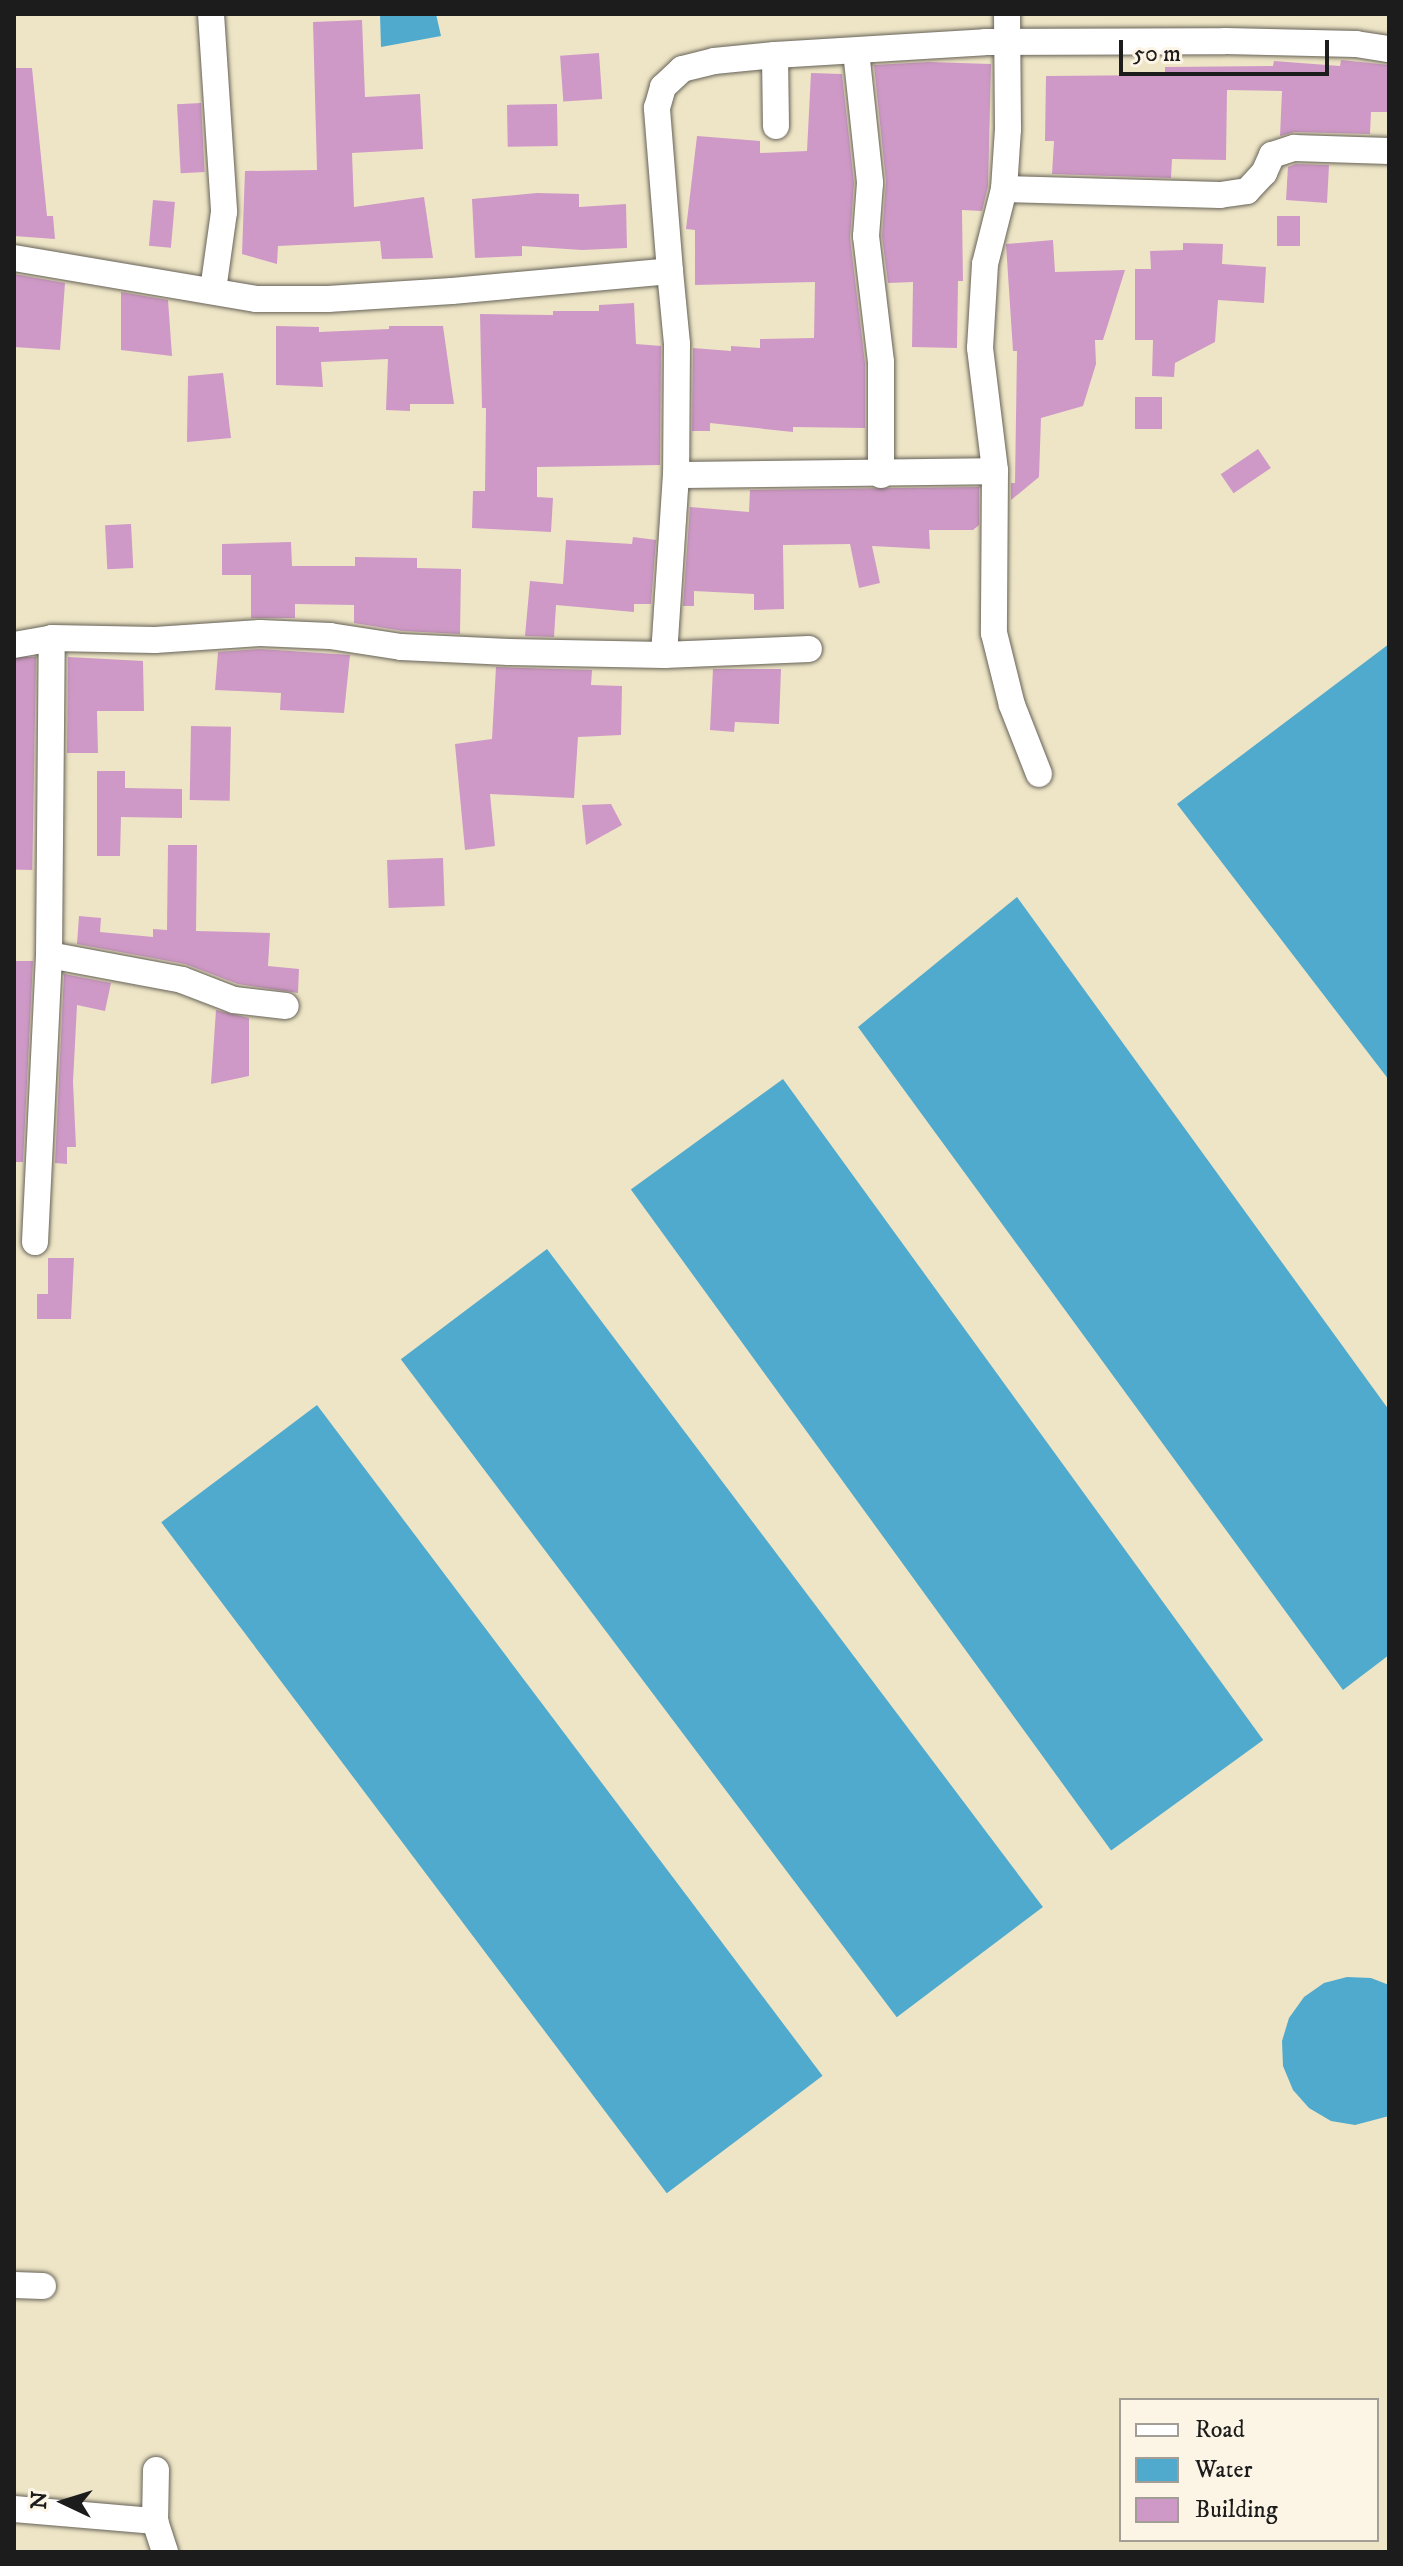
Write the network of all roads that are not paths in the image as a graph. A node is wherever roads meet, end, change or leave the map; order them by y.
1 (211, 14) edge
2 (1007, 14) edge
3 (1007, 43) junction
4 (1389, 49) edge
5 (856, 51) junction
6 (775, 55) junction
7 (776, 126) dead end
8 (1389, 151) edge
9 (1004, 189) junction
10 (14, 258) edge
11 (670, 271) junction
12 (213, 290) junction
13 (995, 471) junction
14 (676, 475) junction
15 (881, 475) junction
16 (52, 638) junction
17 (14, 645) edge
18 (809, 649) dead end
19 (664, 655) junction
20 (1039, 774) dead end
21 (49, 955) junction
22 (286, 1006) dead end
23 (35, 1242) dead end
24 (14, 2285) edge
25 (43, 2286) dead end
26 (156, 2470) dead end
27 (14, 2509) edge
28 (155, 2521) junction
29 (165, 2552) edge

1 - 12 street
2 - 3 street
3 - 4 street
3 - 5 street
3 - 9 street
5 - 6 street
5 - 15 street
6 - 7 street
6 - 11 street
8 - 9 street
9 - 13 street
10 - 12 street
11 - 12 street
11 - 14 street
13 - 15 street
13 - 20 street
14 - 15 street
14 - 19 street
16 - 17 street
16 - 19 street
16 - 21 street
18 - 19 street
21 - 22 street
21 - 23 street
24 - 25 street
26 - 28 street
27 - 28 street
28 - 29 street

